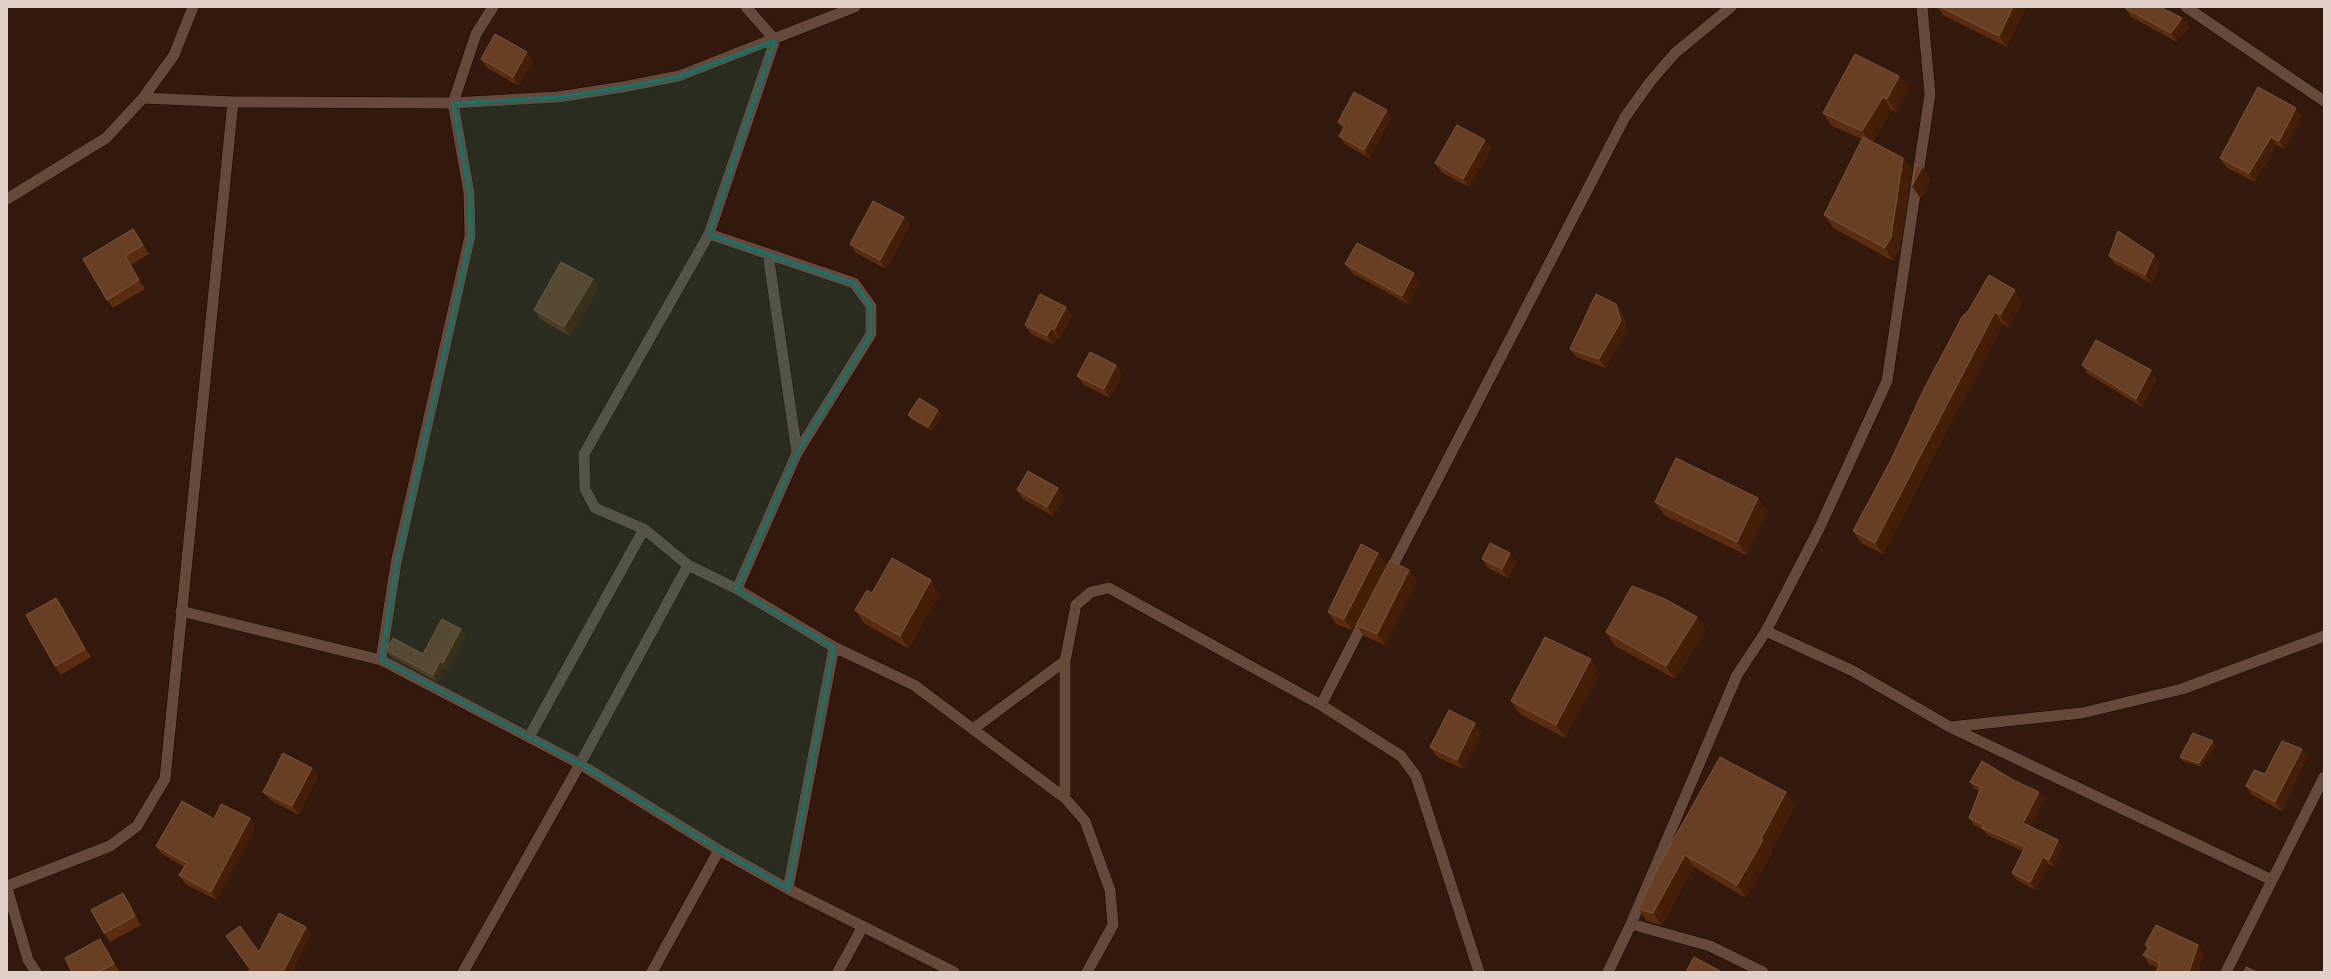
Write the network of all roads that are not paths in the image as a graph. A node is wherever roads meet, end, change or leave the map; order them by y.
1 (193, 7) edge
2 (493, 7) edge
3 (746, 7) edge
4 (855, 7) edge
5 (1731, 7) edge
6 (1922, 7) edge
7 (2186, 7) edge
8 (775, 40) junction
9 (143, 98) junction
10 (2324, 101) edge
11 (233, 102) junction
12 (453, 103) junction
13 (7, 199) edge
14 (709, 234) junction
15 (768, 254) junction
16 (797, 453) junction
17 (644, 529) junction
18 (688, 565) junction
19 (1383, 585) edge
20 (737, 589) junction
21 (1372, 606) edge
22 (182, 611) junction
23 (1766, 631) junction
24 (2324, 636) edge
25 (834, 647) junction
26 (381, 660) junction
27 (1065, 661) junction
28 (1321, 705) junction
29 (1950, 727) junction
30 (973, 729) junction
31 (529, 737) junction
32 (580, 764) junction
33 (2324, 777) edge
34 (1065, 798) junction
35 (719, 850) junction
36 (2272, 880) junction
37 (7, 887) edge
38 (788, 889) junction
39 (1631, 924) junction
40 (863, 926) junction
41 (36, 972) edge
42 (463, 972) edge
43 (652, 972) edge
44 (838, 972) edge
45 (954, 972) edge
46 (1087, 972) edge
47 (1479, 972) edge
48 (1608, 972) edge
49 (1763, 972) edge
50 (2226, 972) edge

1 - 9 street
2 - 12 street
3 - 8 street
4 - 8 street
5 - 19 street
6 - 23 street
7 - 10 street
8 - 12 street
8 - 14 street
9 - 11 street
9 - 13 street
11 - 12 street
11 - 22 street
12 - 26 street
14 - 15 street
14 - 17 street
15 - 16 street
15 - 16 street
16 - 20 street
17 - 18 street
17 - 31 street
18 - 20 street
18 - 32 street
20 - 25 street
21 - 28 street
22 - 26 street
22 - 37 street
23 - 29 street
23 - 39 street
24 - 29 street
25 - 30 street
25 - 38 street
26 - 31 street
27 - 28 street
27 - 30 street
27 - 34 street
28 - 47 street
29 - 36 street
30 - 34 street
31 - 32 street
32 - 35 street
32 - 42 street
33 - 36 street
34 - 46 street
35 - 38 street
35 - 43 street
36 - 50 street
37 - 41 street
38 - 40 street
39 - 48 street
39 - 49 street
40 - 44 street
40 - 45 street

